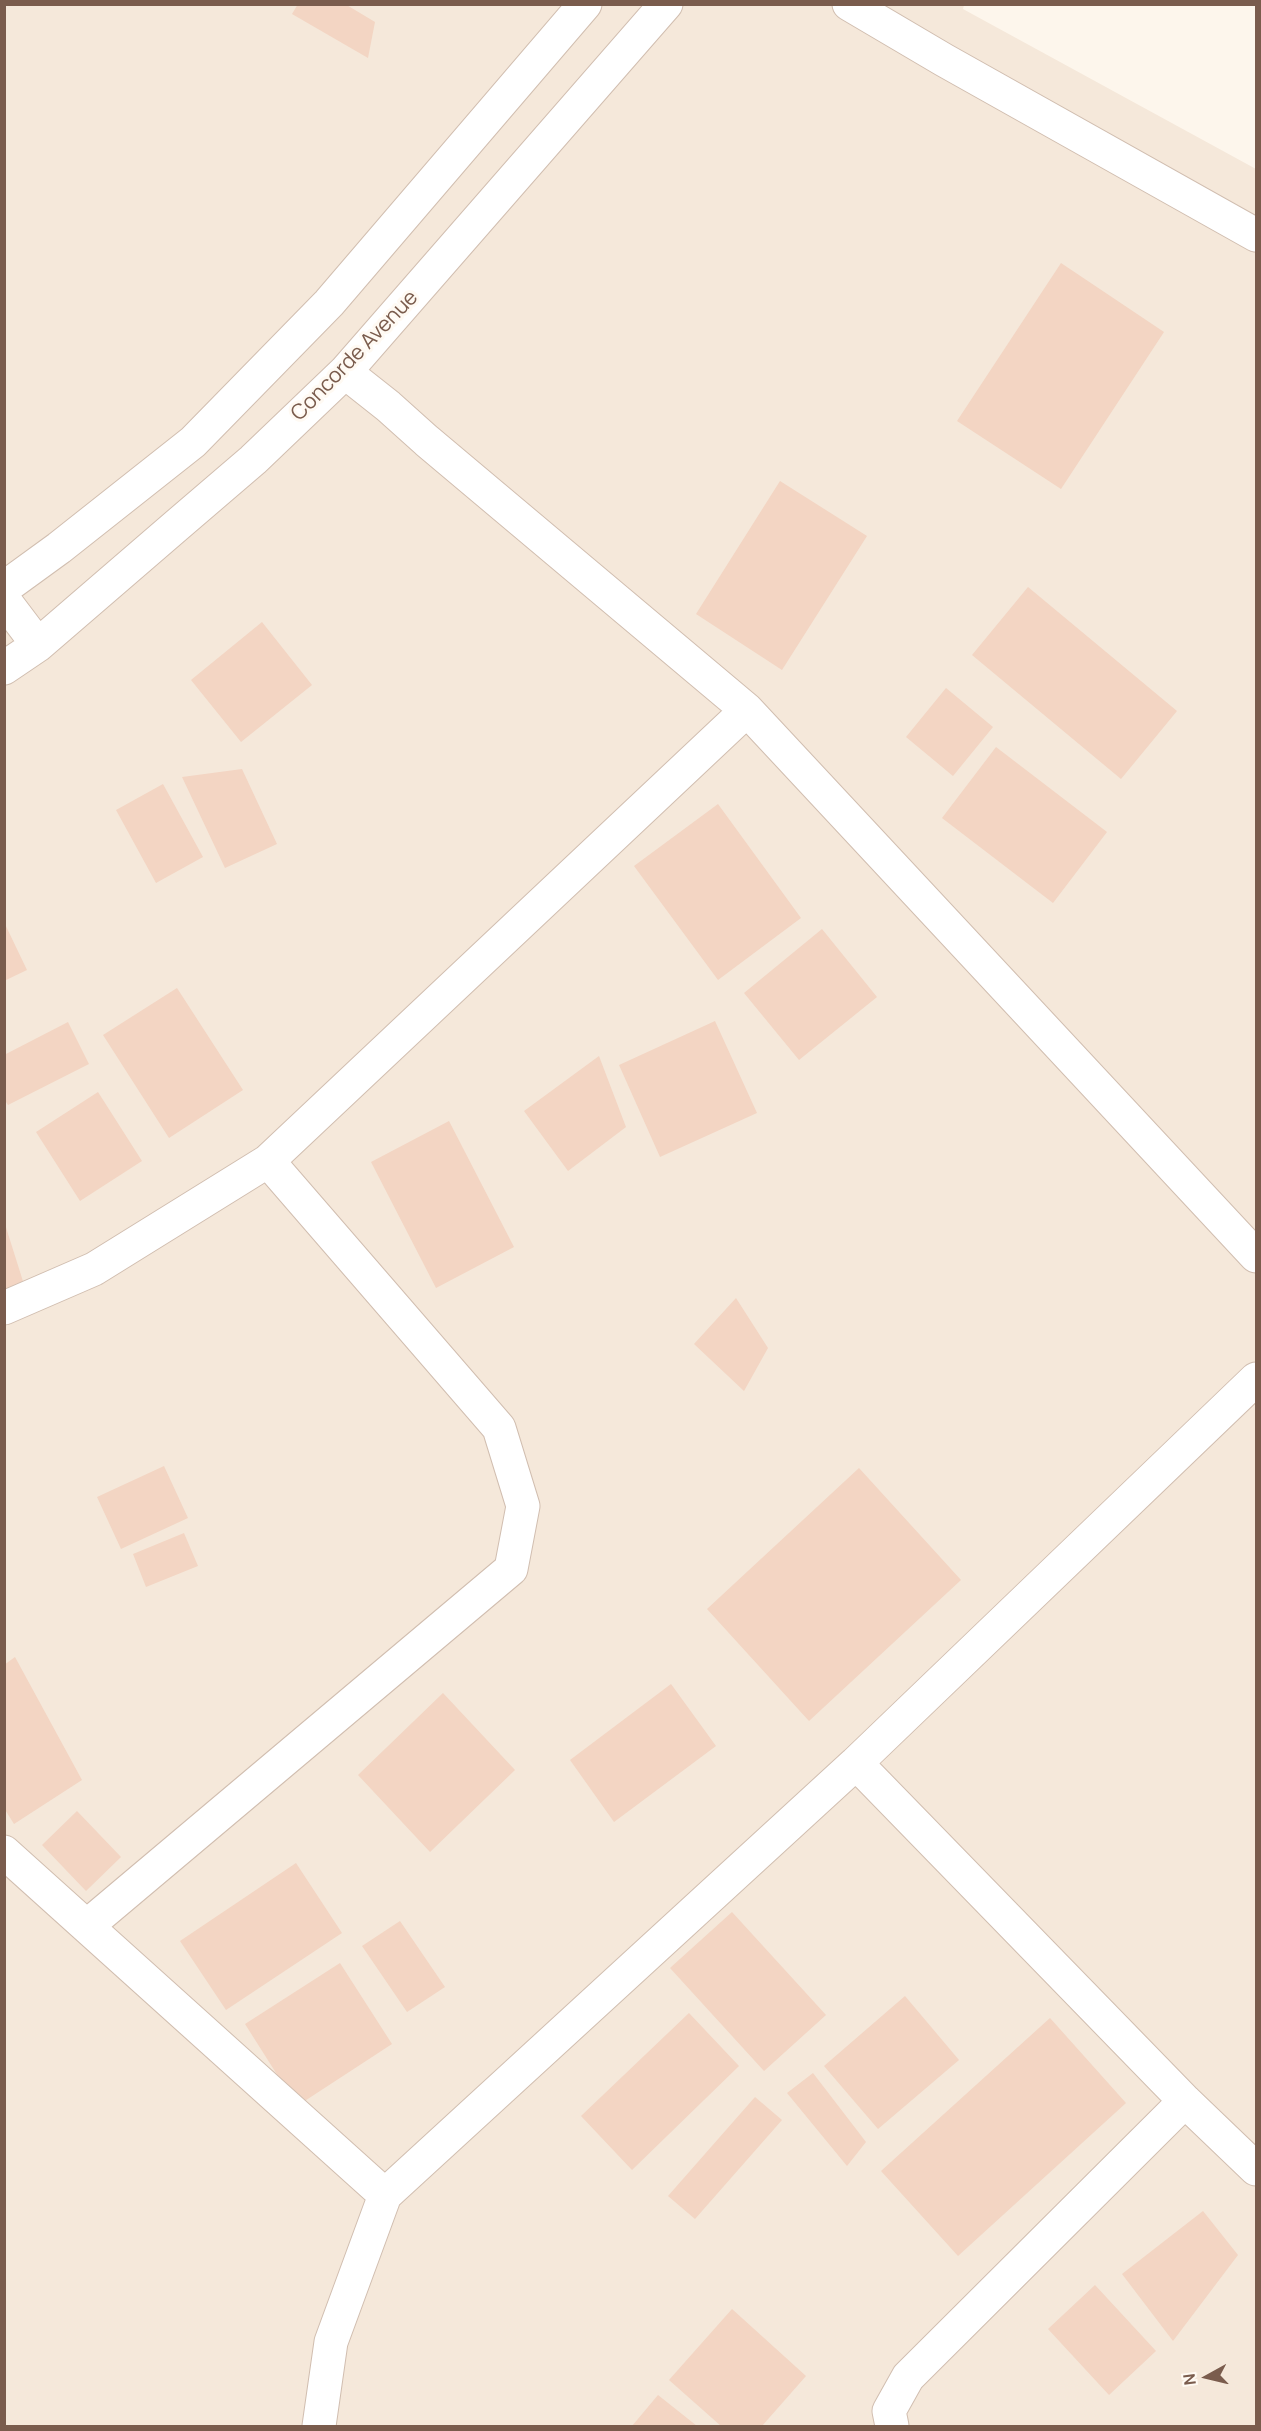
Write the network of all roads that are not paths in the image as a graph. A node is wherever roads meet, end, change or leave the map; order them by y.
1 (585, 4) edge
2 (666, 4) edge
3 (849, 4) edge
4 (1257, 235) edge
5 (345, 372) junction
6 (4, 588) edge
7 (4, 600) edge
8 (38, 645) junction
9 (4, 668) edge
10 (747, 710) junction
11 (268, 1161) junction
12 (1257, 1256) edge
13 (4, 1308) edge
14 (1257, 1379) edge
15 (856, 1763) junction
16 (4, 1852) edge
17 (87, 1926) junction
18 (1185, 2101) junction
19 (1257, 2169) edge
20 (386, 2195) junction
21 (319, 2427) edge
22 (892, 2427) edge

1 - 6 street
2 - 5 street, Concorde Avenue
3 - 4 street
5 - 8 street, Concorde Avenue
5 - 10 street
7 - 8 street
8 - 9 street, Concorde Avenue
10 - 11 street
10 - 12 street
11 - 13 street
11 - 17 street
14 - 15 street
15 - 18 street
15 - 20 street
16 - 17 street
17 - 20 street
18 - 19 street
18 - 22 street
20 - 21 street

